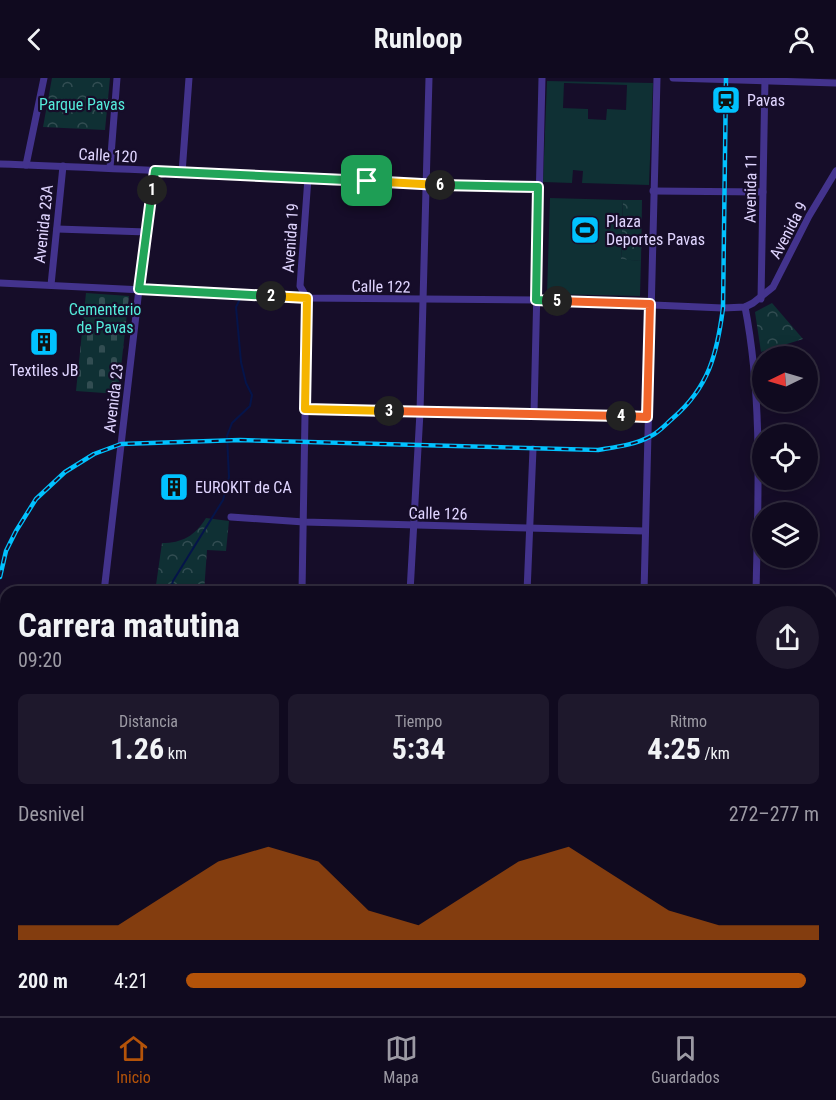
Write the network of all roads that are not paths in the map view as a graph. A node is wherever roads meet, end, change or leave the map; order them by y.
1 (44, 78) edge
2 (117, 78) edge
3 (189, 78) edge
4 (429, 78) edge
5 (542, 78) edge
6 (657, 78) edge
7 (673, 78) edge
8 (765, 79) edge
9 (836, 83) edge
10 (0, 164) edge
11 (26, 165) junction
12 (63, 166) junction
13 (110, 168) junction
14 (155, 171) junction
15 (836, 171) edge
16 (182, 173) junction
17 (308, 178) junction
18 (427, 184) junction
19 (538, 187) junction
20 (653, 190) junction
21 (763, 192) junction
22 (57, 229) junction
23 (147, 232) junction
24 (0, 283) edge
25 (51, 285) junction
26 (139, 289) junction
27 (307, 298) junction
28 (761, 299) junction
29 (422, 300) junction
30 (536, 300) junction
31 (650, 304) junction
32 (745, 307) junction
33 (305, 409) junction
34 (420, 411) junction
35 (534, 413) junction
36 (647, 417) junction
37 (533, 449) dead end
38 (231, 517) dead end
39 (304, 522) junction
40 (412, 526) junction
41 (530, 528) junction
42 (645, 531) junction
43 (105, 586) edge
44 (302, 586) edge
45 (410, 586) edge
46 (527, 586) edge
47 (644, 586) edge
48 (756, 586) edge

1 - 11 street, Avenida 23A
2 - 13 street
3 - 16 street
4 - 18 street
5 - 19 street
6 - 20 street
7 - 8 street
8 - 9 street
8 - 21 street, Avenida 11
10 - 11 street, Calle 120
11 - 12 street, Calle 120
12 - 13 street, Calle 120
12 - 22 street, Avenida 23A
13 - 14 street, Calle 120
14 - 16 street, Calle 120
14 - 23 street, Avenida 23
15 - 28 street, Avenida 9
16 - 17 street, Calle 120
17 - 18 street, Calle 120
17 - 27 street, Avenida 19
18 - 19 street, Calle 120
18 - 29 street
19 - 30 street
20 - 21 street
20 - 31 street
21 - 28 street, Avenida 11
22 - 23 street
22 - 25 street, Avenida 23A
23 - 26 street, Avenida 23
24 - 25 street, Calle 122
25 - 26 street, Calle 122
26 - 27 street, Calle 122
26 - 43 street, Avenida 23
27 - 29 street, Calle 122
27 - 33 street, Avenida 19
28 - 32 street, Calle 122
29 - 30 street, Calle 122
29 - 34 street
30 - 31 street, Calle 122
30 - 35 street
31 - 32 street, Calle 122
31 - 36 street
32 - 48 street
33 - 34 street
33 - 39 street, Avenida 19
34 - 35 street
34 - 40 street
35 - 36 street
36 - 42 street
37 - 41 street
38 - 39 street, Calle 126
39 - 40 street, Calle 126
39 - 44 street, Avenida 19
40 - 41 street, Calle 126
40 - 45 street
41 - 42 street, Calle 126
41 - 46 street
42 - 47 street

